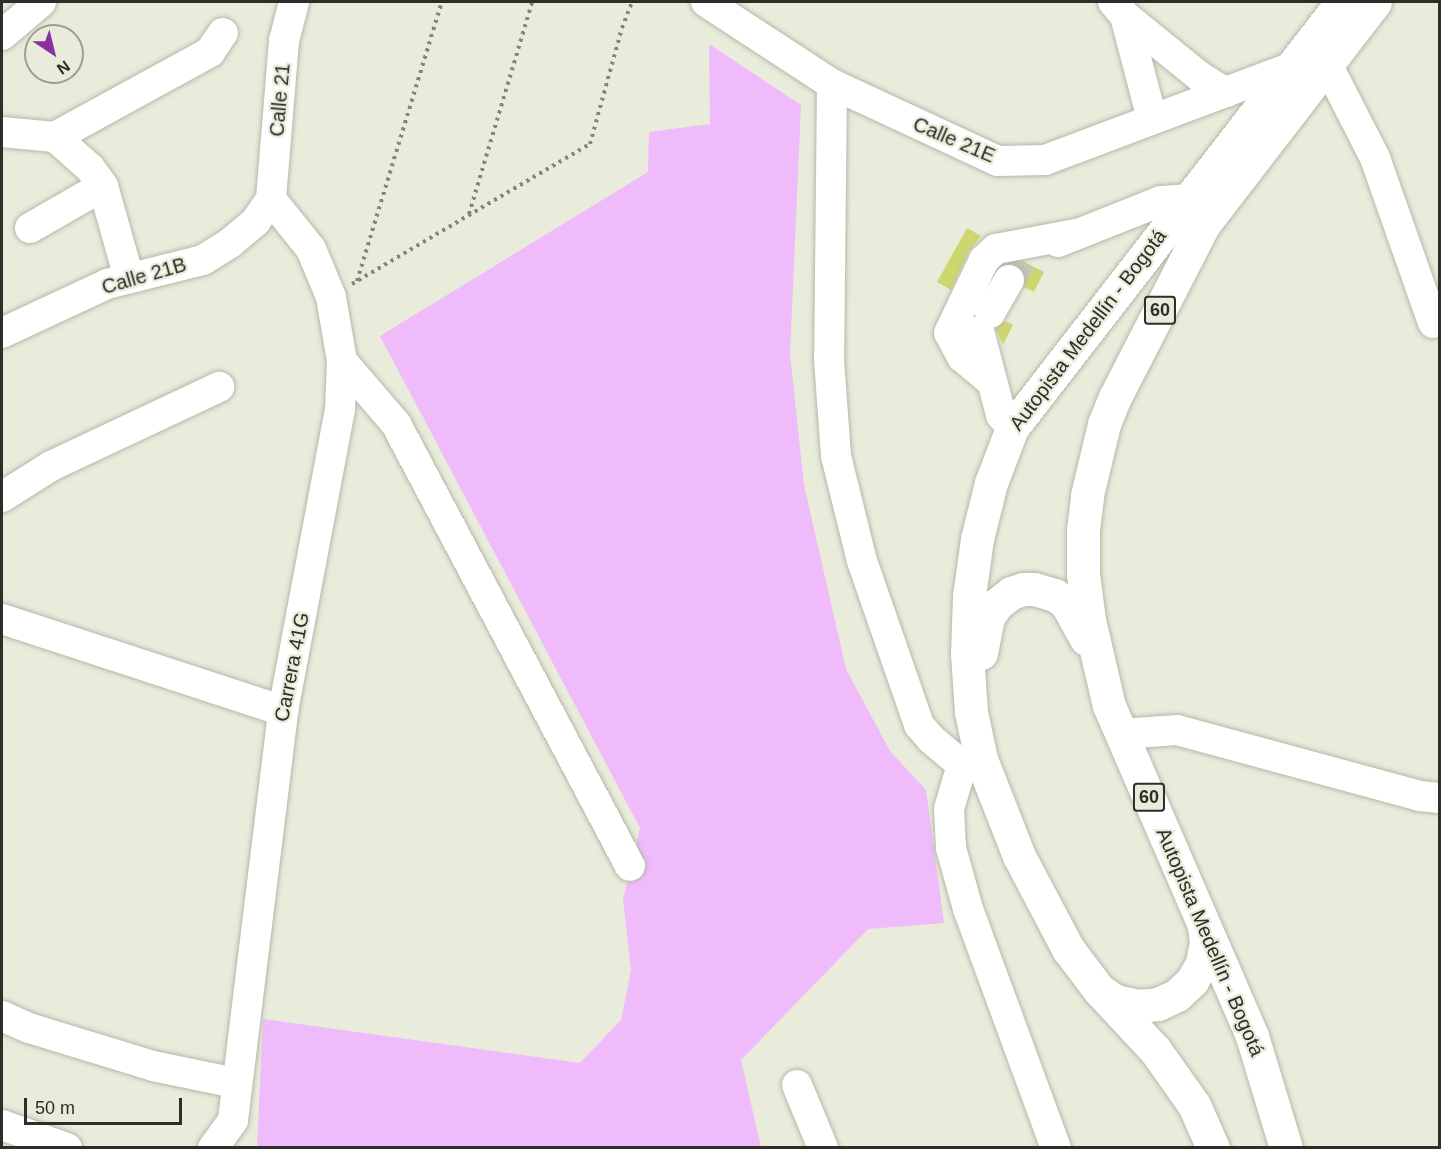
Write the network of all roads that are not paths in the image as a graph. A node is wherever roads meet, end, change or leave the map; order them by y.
1 (41, 2) edge
2 (294, 2) edge
3 (706, 2) edge
4 (1342, 2) edge
5 (1375, 2) edge
6 (1119, 9) edge
7 (223, 33) dead end
8 (2, 35) edge
9 (1327, 64) junction
10 (1290, 68) junction
11 (832, 84) junction
12 (1225, 92) junction
13 (1152, 119) junction
14 (2, 132) edge
15 (55, 138) junction
16 (103, 186) junction
17 (271, 199) junction
18 (1188, 199) junction
19 (30, 228) dead end
20 (1076, 234) junction
21 (129, 278) junction
22 (1433, 323) dead end
23 (2, 333) edge
24 (342, 361) junction
25 (992, 382) junction
26 (219, 387) dead end
27 (1012, 428) junction
28 (2, 497) edge
29 (2, 619) edge
30 (1102, 670) junction
31 (283, 711) junction
32 (971, 712) junction
33 (1121, 734) junction
34 (972, 762) junction
35 (1440, 798) edge
36 (630, 866) dead end
37 (1203, 922) junction
38 (1099, 990) junction
39 (2, 1016) edge
40 (235, 1083) junction
41 (797, 1085) dead end
42 (2, 1125) edge
43 (231, 1134) edge
44 (67, 1148) edge
45 (213, 1148) edge
46 (823, 1148) edge
47 (1056, 1148) edge
48 (1213, 1148) edge
49 (1286, 1148) edge

1 - 8 street
2 - 17 street, Calle 21
3 - 11 street, Calle 21E
4 - 10 highway, Autopista Medellín - Bogotá / 60
5 - 9 highway, Autopista Medellín - Bogotá / 60
6 - 12 street
6 - 13 street
7 - 15 street
9 - 22 street
9 - 30 highway, Autopista Medellín - Bogotá / 60
10 - 12 street, Calle 21E
10 - 18 highway, Autopista Medellín - Bogotá / 60
11 - 13 street, Calle 21E
11 - 34 street
12 - 13 street, Calle 21E
14 - 15 street
15 - 16 street
16 - 19 street
16 - 21 street
17 - 21 street, Calle 21B
17 - 24 street, Carrera 41G
18 - 20 street
18 - 27 highway, Autopista Medellín - Bogotá / 60
20 - 25 street
20 - 25 street
21 - 23 street, Calle 21B
24 - 31 street, Carrera 41G
24 - 36 street
25 - 27 street
26 - 28 street
27 - 32 highway, Autopista Medellín - Bogotá / 60
29 - 31 street
30 - 32 highway
30 - 33 highway, Autopista Medellín - Bogotá / 60
31 - 40 street, Carrera 41G
32 - 34 highway, Autopista Medellín - Bogotá / 60
33 - 35 street
33 - 37 highway, Autopista Medellín - Bogotá / 60
34 - 38 highway, Autopista Medellín - Bogotá / 60
34 - 47 street
37 - 38 highway
37 - 49 highway, Autopista Medellín - Bogotá / 60
38 - 48 highway, Autopista Medellín - Bogotá / 60
39 - 40 street
40 - 43 street, Carrera 41G
41 - 46 street
42 - 44 street
43 - 45 street, Carrera 41G

